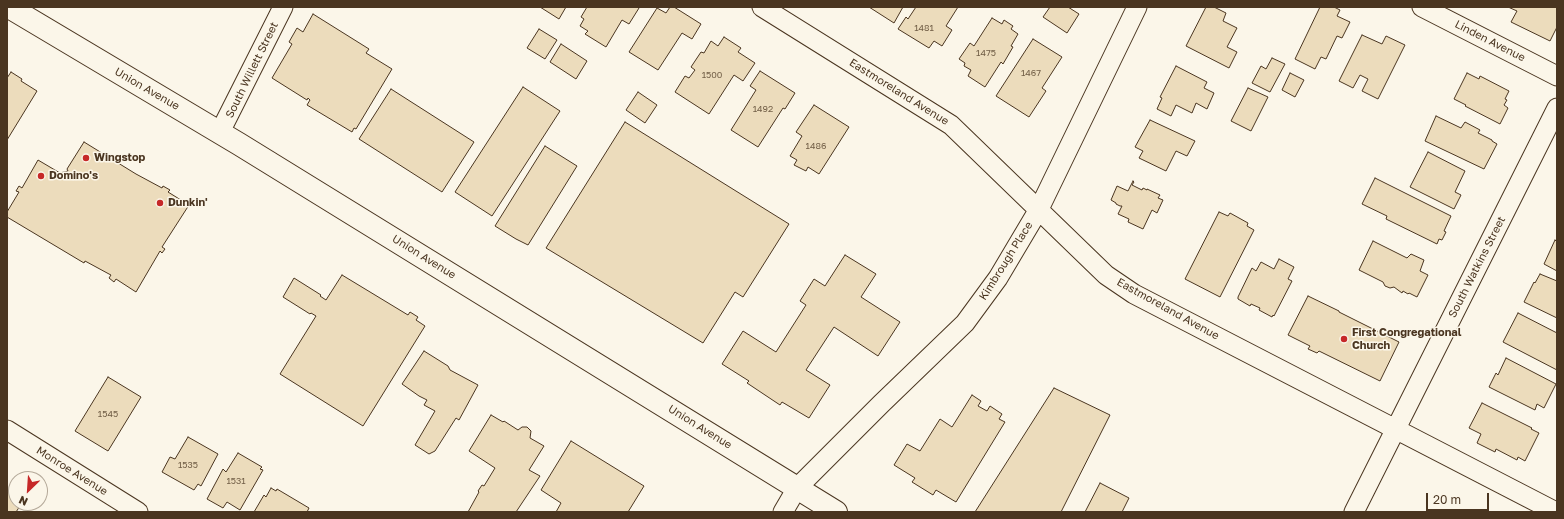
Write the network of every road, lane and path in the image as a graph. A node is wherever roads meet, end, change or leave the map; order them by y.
1 (9, 7) edge
2 (283, 7) edge
3 (762, 7) edge
4 (1137, 7) edge
5 (1422, 7) edge
6 (1557, 76) edge
7 (1557, 108) edge
8 (220, 132) junction
9 (1038, 209) junction
10 (1396, 428) junction
11 (7, 430) edge
12 (797, 488) junction
13 (138, 512) edge
14 (783, 512) edge
15 (836, 512) edge
16 (1354, 512) edge
17 (1556, 512) edge

1 - 8 main road, Union Avenue
2 - 8 street, South Willett Street
3 - 9 street, Eastmoreland Avenue
4 - 9 street, Kimbrough Place
5 - 6 street, Linden Avenue
7 - 10 street, South Watkins Street
8 - 12 main road, Union Avenue
9 - 10 street, Eastmoreland Avenue
9 - 12 street, Kimbrough Place
10 - 16 street, South Watkins Street
10 - 17 street, Eastmoreland Avenue
11 - 13 street, Monroe Avenue
12 - 14 street, Kimbrough Place
12 - 15 main road, Union Avenue

